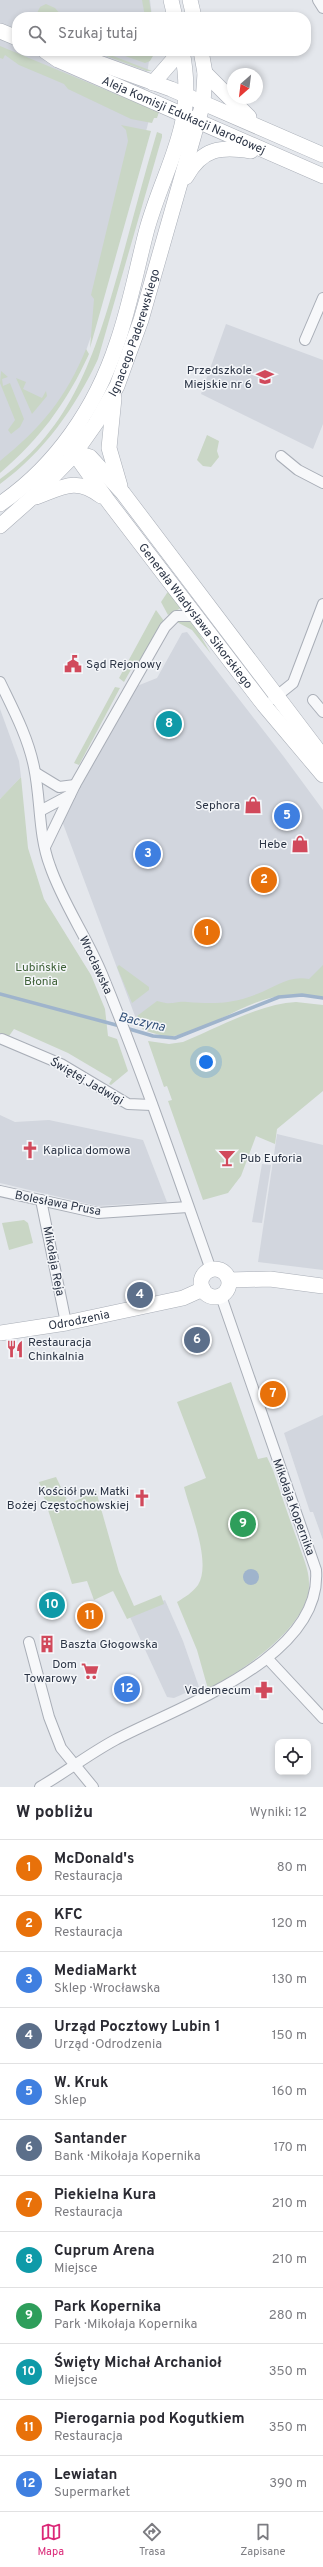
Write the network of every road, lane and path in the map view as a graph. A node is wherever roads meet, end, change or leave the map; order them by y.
1 (171, 0) edge
2 (190, 0) edge
3 (318, 0) edge
4 (323, 8) edge
5 (174, 12) edge
6 (193, 12) edge
7 (0, 31) edge
8 (12, 36) edge
9 (52, 56) edge
10 (80, 56) edge
11 (173, 56) edge
12 (183, 56) edge
13 (202, 56) edge
14 (205, 73) junction
15 (153, 82) junction
16 (187, 96) junction
17 (203, 102) junction
18 (191, 119) junction
19 (270, 132) junction
20 (271, 154) junction
21 (323, 156) edge
22 (323, 176) edge
23 (180, 186) junction
24 (323, 298) edge
25 (305, 340) dead end
26 (115, 390) junction
27 (76, 427) junction
28 (76, 452) junction
29 (55, 453) junction
30 (282, 456) dead end
31 (323, 483) edge
32 (123, 493) junction
33 (31, 499) junction
34 (108, 502) junction
35 (0, 504) edge
36 (0, 526) edge
37 (323, 604) edge
38 (196, 616) junction
39 (0, 682) edge
40 (276, 696) junction
41 (313, 700) dead end
42 (264, 705) junction
43 (323, 712) edge
44 (323, 757) edge
45 (36, 773) junction
46 (323, 776) edge
47 (75, 785) junction
48 (70, 795) junction
49 (40, 811) junction
50 (45, 847) junction
51 (2, 1039) dead end
52 (152, 1104) junction
53 (0, 1191) edge
54 (42, 1200) junction
55 (188, 1207) junction
56 (211, 1270) junction
57 (229, 1280) junction
58 (323, 1286) edge
59 (203, 1289) junction
60 (221, 1296) junction
61 (66, 1323) junction
62 (0, 1333) edge
63 (29, 1642) dead end
64 (268, 1659) junction
65 (323, 1718) edge
66 (77, 1764) junction
67 (40, 1787) edge
68 (94, 1787) edge

1 - 5 street
2 - 6 street
3 - 4 street
7 - 8 street
9 - 18 street, Aleja Komisji Edukacji Narodowej
10 - 15 street, Aleja Komisji Edukacji Narodowej
11 - 15 street
12 - 16 street, Ignacego Paderewskiego
13 - 14 street, Ignacego Paderewskiego
14 - 17 street, Ignacego Paderewskiego
14 - 19 street
15 - 16 street, Aleja Komisji Edukacji Narodowej
16 - 17 street, Aleja Komisji Edukacji Narodowej
16 - 18 street, Ignacego Paderewskiego
17 - 18 street, Ignacego Paderewskiego
17 - 19 street, Aleja Komisji Edukacji Narodowej
18 - 20 street, Aleja Komisji Edukacji Narodowej
18 - 23 street, Ignacego Paderewskiego
18 - 27 street, Ignacego Paderewskiego
19 - 21 street, Aleja Komisji Edukacji Narodowej
20 - 22 street, Aleja Komisji Edukacji Narodowej
20 - 23 street
23 - 26 street, Ignacego Paderewskiego
24 - 25 street
26 - 28 street, Ignacego Paderewskiego
26 - 32 street
27 - 28 street, Generała Władysława Sikorskiego
27 - 29 street, Ignacego Paderewskiego
28 - 29 street, Generała Władysława Sikorskiego
28 - 32 street, Generała Władysława Sikorskiego
28 - 33 street, Ignacego Paderewskiego
28 - 34 street, Generała Władysława Sikorskiego
29 - 35 street, Ignacego Paderewskiego
30 - 31 street
32 - 40 street, Generała Władysława Sikorskiego
33 - 34 street
33 - 36 street, Ignacego Paderewskiego
34 - 38 street, Generała Władysława Sikorskiego
37 - 40 street
38 - 42 street, Generała Władysława Sikorskiego
38 - 47 street
39 - 45 street, Wrocławska
40 - 42 street
40 - 44 street, Generała Władysława Sikorskiego
41 - 43 street
42 - 46 street, Generała Władysława Sikorskiego
45 - 47 street
45 - 49 street, Wrocławska
47 - 48 street
48 - 49 street
48 - 50 street
49 - 50 street, Wrocławska
50 - 52 street, Wrocławska
51 - 52 street, Świętej Jadwigi
52 - 55 street, Wrocławska
53 - 54 street, Bolesława Prusa
54 - 55 street, Bolesława Prusa
54 - 61 street, Mikołaja Reja
55 - 56 street, Wrocławska
56 - 57 street
56 - 59 street
57 - 58 street
57 - 60 street
59 - 60 street
59 - 61 street, Odrodzenia
60 - 64 street, Mikołaja Kopernika
61 - 62 street, Odrodzenia
63 - 66 street
64 - 65 street
64 - 66 street, Mikołaja Kopernika
66 - 67 street, Mikołaja Kopernika
66 - 68 street

